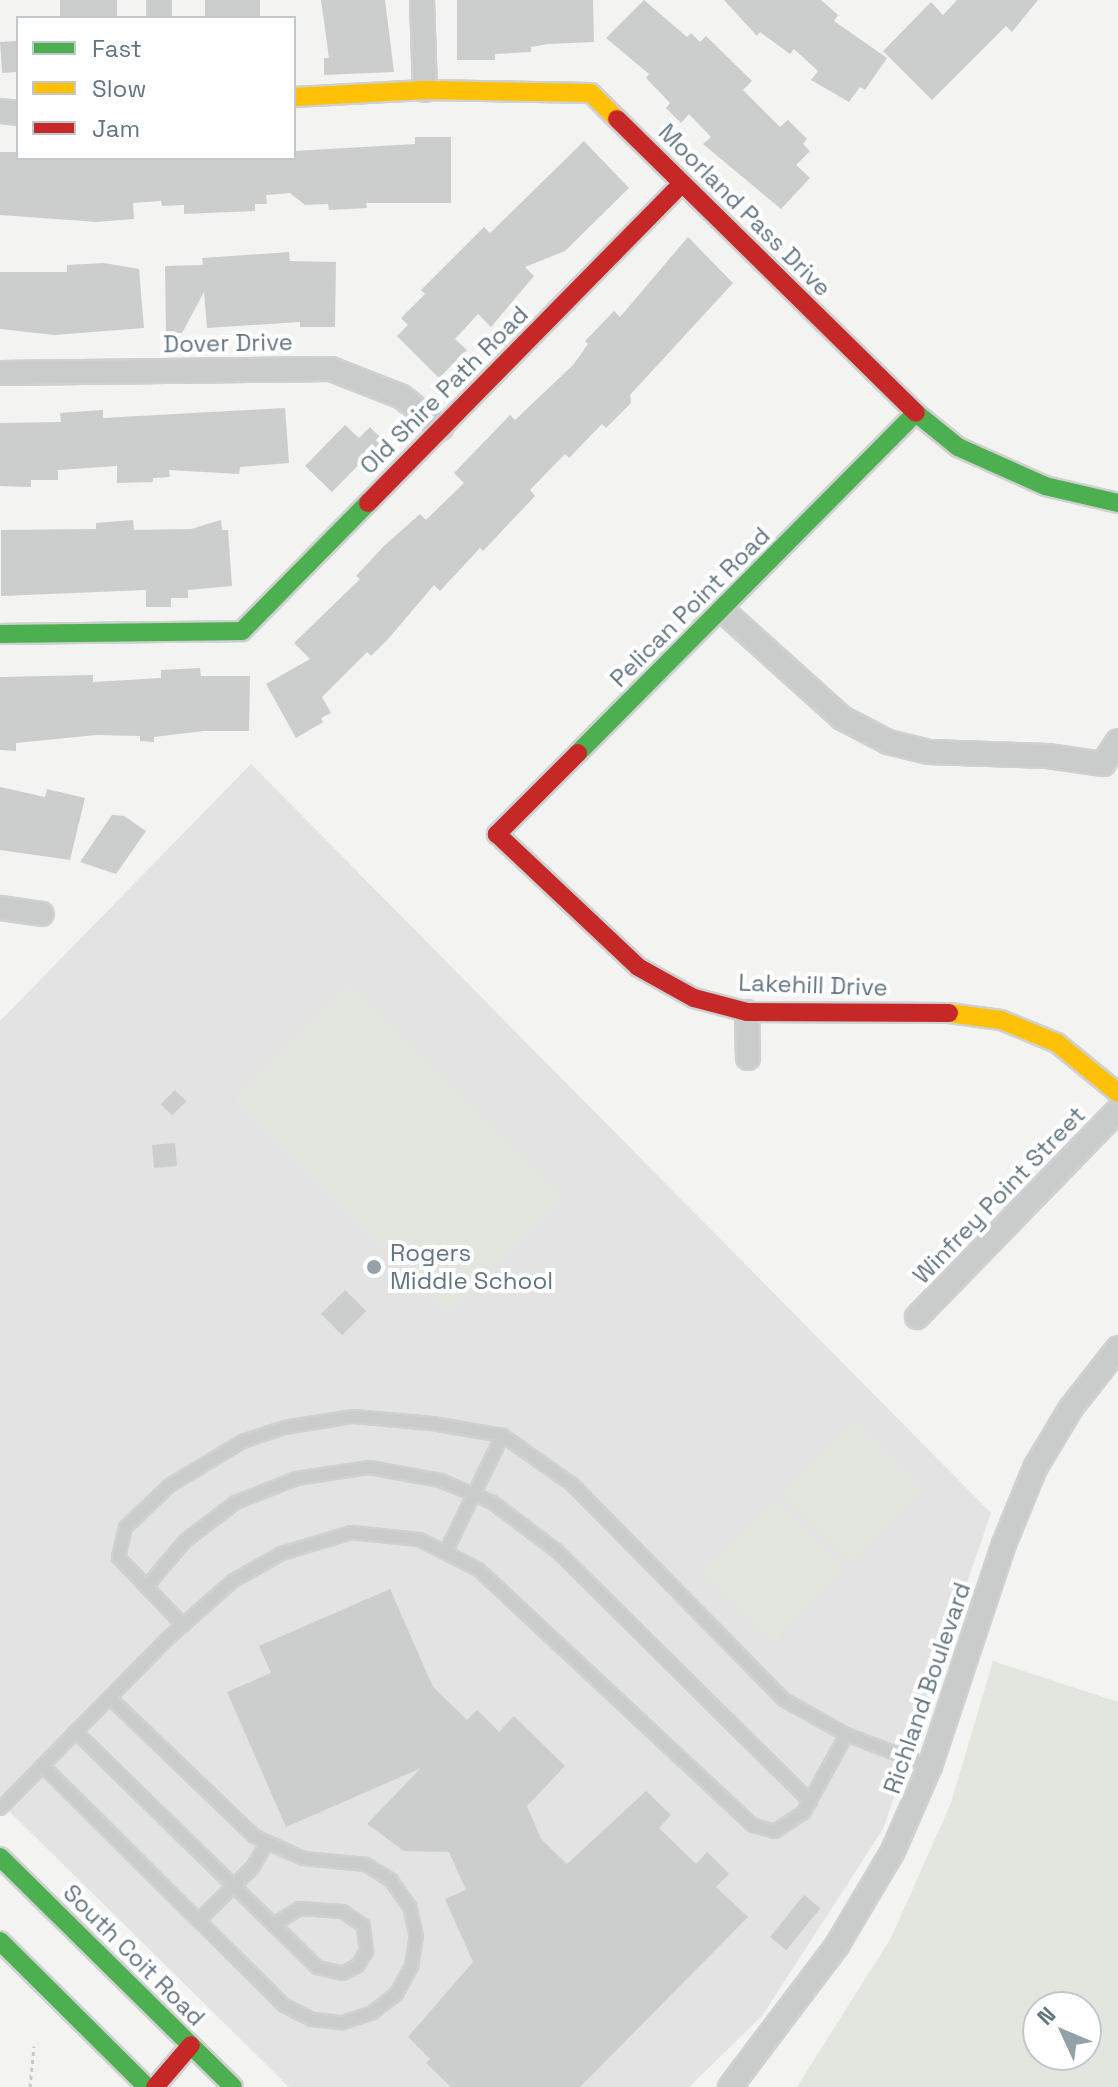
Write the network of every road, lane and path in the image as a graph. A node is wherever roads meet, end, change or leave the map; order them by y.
1 (422, 0) edge
2 (425, 90) junction
3 (296, 97) edge
4 (682, 183) junction
5 (0, 373) edge
6 (916, 413) junction
7 (441, 428) junction
8 (1118, 503) edge
9 (721, 609) junction
10 (0, 634) edge
11 (1118, 741) edge
12 (497, 834) joint
13 (0, 908) edge
14 (42, 914) dead end
15 (747, 1012) junction
16 (748, 1058) dead end
17 (1118, 1093) edge
18 (1118, 1110) edge
19 (917, 1317) dead end
20 (1118, 1348) edge
21 (502, 1435) junction
22 (475, 1495) junction
23 (445, 1552) junction
24 (146, 1586) junction
25 (183, 1625) junction
26 (109, 1697) junction
27 (75, 1731) junction
28 (846, 1734) junction
29 (42, 1765) junction
30 (930, 1766) junction
31 (810, 1801) junction
32 (0, 1808) edge
33 (266, 1843) junction
34 (0, 1857) edge
35 (233, 1885) junction
36 (198, 1920) junction
37 (273, 1924) junction
38 (0, 1941) edge
39 (767, 2036) junction
40 (191, 2045) junction
41 (34, 2046) dead end
42 (30, 2087) edge
43 (147, 2087) edge
44 (155, 2087) edge
45 (233, 2087) edge
46 (718, 2087) edge
47 (730, 2087) edge

1 - 2 street
2 - 3 street, Moorland Pass Drive
2 - 4 street, Moorland Pass Drive
4 - 6 street, Moorland Pass Drive
4 - 7 street, Old Shire Path Road
5 - 7 street, Dover Drive
6 - 8 street, Moorland Pass Drive
6 - 9 street, Pelican Point Road
7 - 10 street, Old Shire Path Road
9 - 11 street
9 - 12 street, Pelican Point Road
12 - 15 street, Lakehill Drive
13 - 14 street
15 - 16 street
15 - 17 street, Lakehill Drive
18 - 19 street, Winfrey Point Street
20 - 30 street, Richland Boulevard
21 - 22 lane
21 - 24 lane
21 - 28 lane
22 - 23 lane
22 - 24 lane
22 - 31 lane
23 - 25 lane
23 - 31 lane
24 - 25 lane
25 - 26 lane
26 - 27 lane
26 - 33 lane
27 - 29 lane
27 - 35 lane
28 - 30 lane
28 - 31 lane
29 - 32 lane
29 - 36 lane
30 - 39 street, Richland Boulevard
33 - 35 lane
33 - 36 lane
34 - 40 street, South Coit Road
35 - 36 lane
35 - 37 lane
37 - 37 lane
38 - 43 street
39 - 46 street, Richland Boulevard
39 - 47 street, Richland Boulevard
40 - 44 street
40 - 45 street, South Coit Road
41 - 42 path

